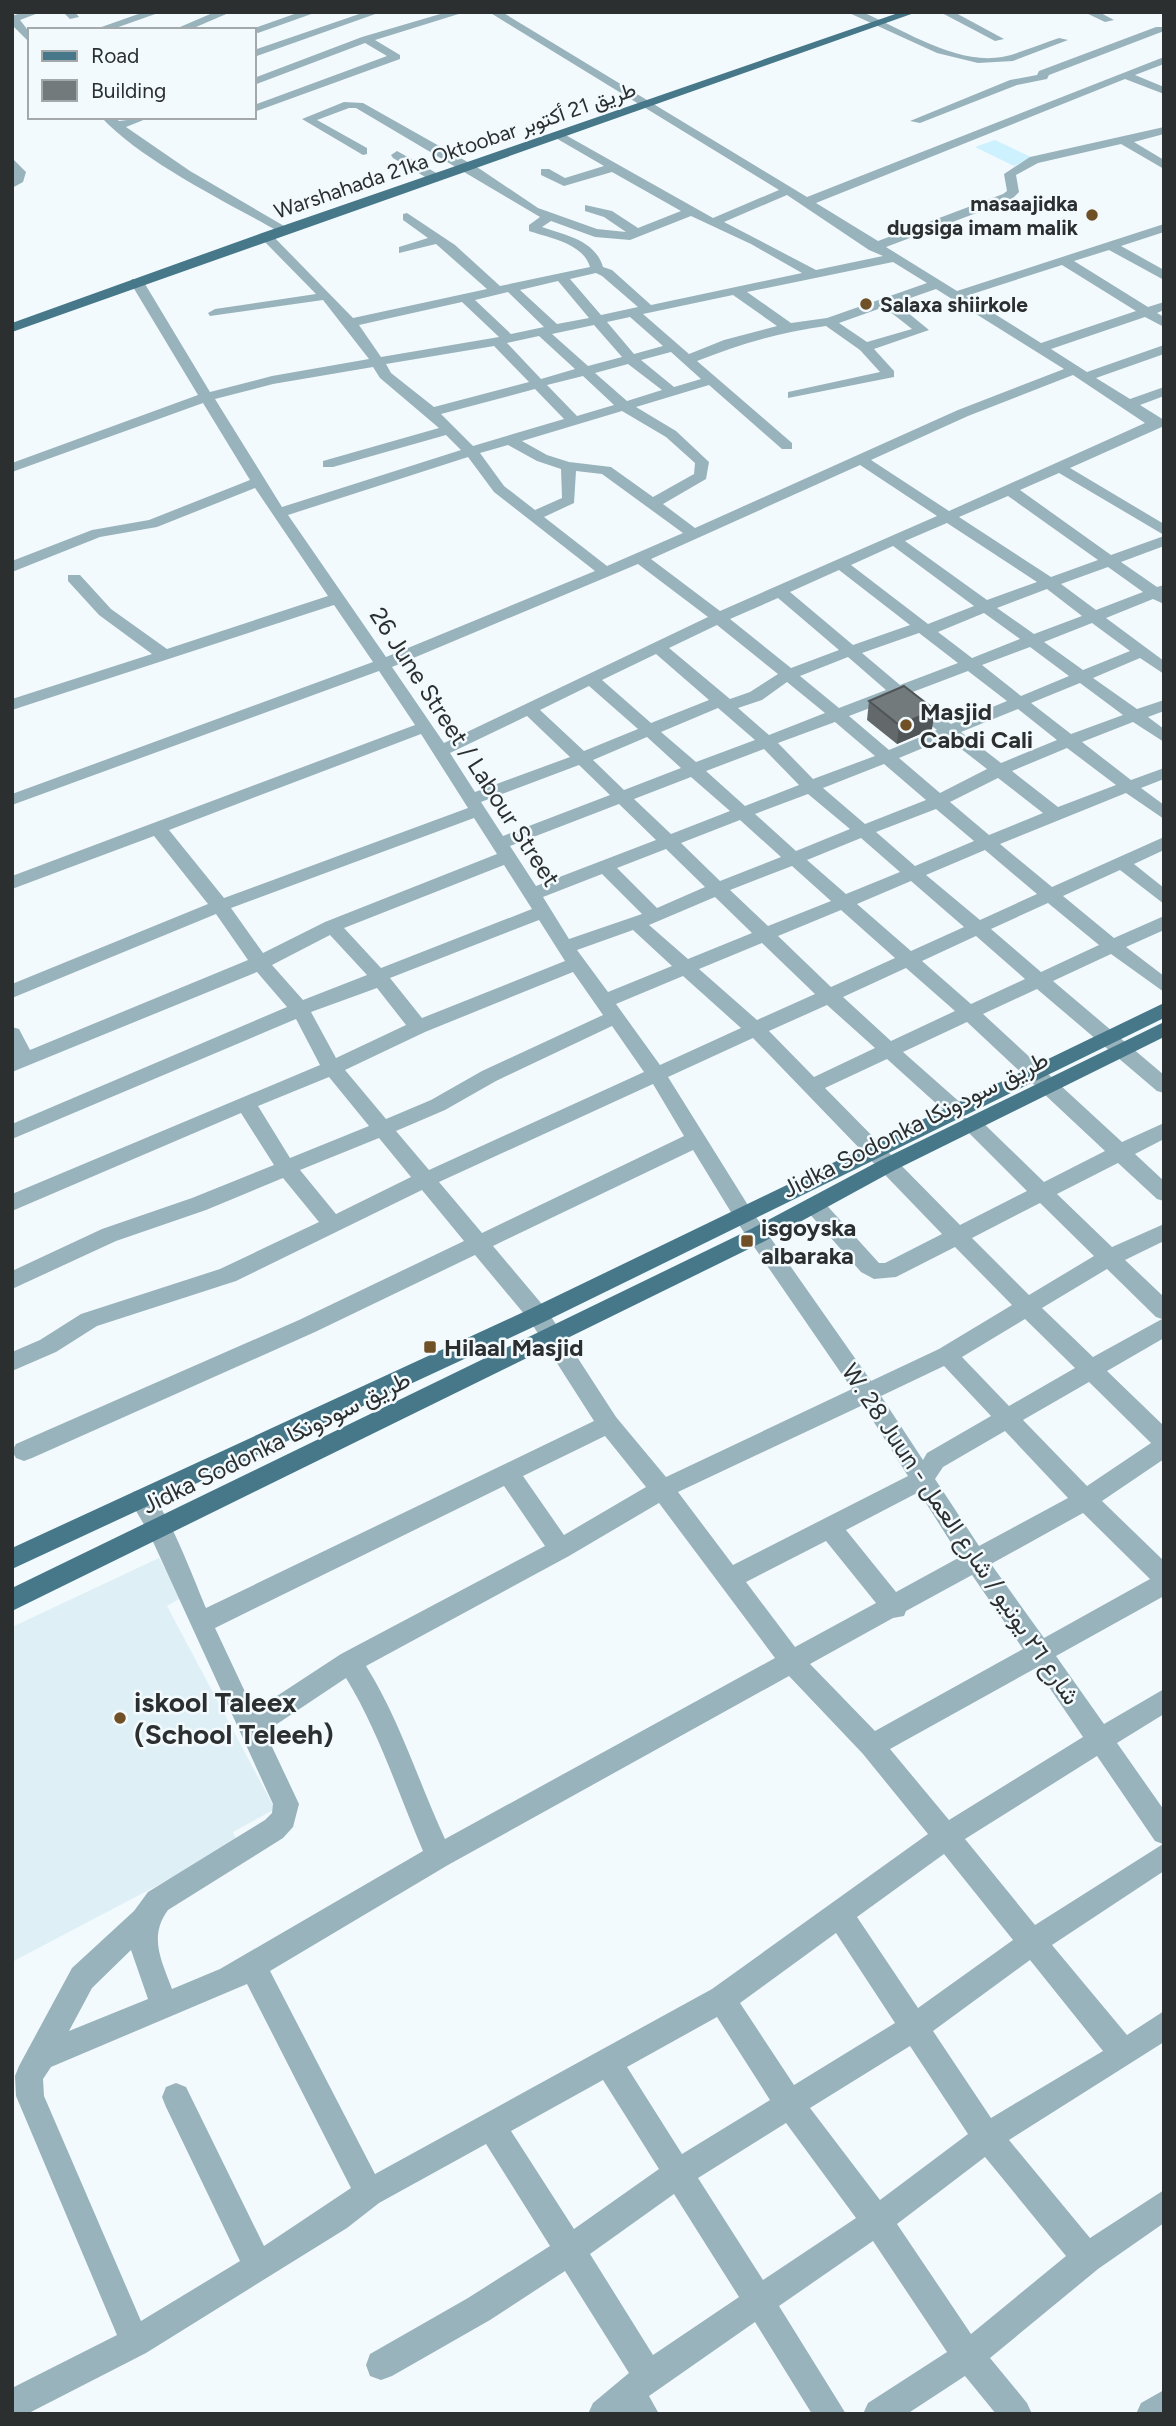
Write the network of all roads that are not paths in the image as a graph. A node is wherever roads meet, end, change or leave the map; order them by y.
1 (36, 12) edge
2 (156, 12) edge
3 (226, 12) edge
4 (269, 12) edge
5 (312, 12) edge
6 (376, 12) edge
7 (460, 12) edge
8 (494, 12) edge
9 (852, 12) edge
10 (912, 12) edge
11 (945, 12) edge
12 (1089, 12) edge
13 (283, 20) junction
14 (1109, 20) dead end
15 (881, 23) junction
16 (104, 28) edge
17 (183, 28) edge
18 (1160, 29) dead end
19 (256, 30) edge
20 (305, 36) junction
21 (28, 38) edge
22 (366, 39) junction
23 (999, 39) dead end
24 (1063, 40) dead end
25 (256, 53) edge
26 (334, 53) junction
27 (1164, 60) edge
28 (358, 72) junction
29 (1124, 75) junction
30 (256, 81) edge
31 (1033, 81) junction
32 (1046, 86) dead end
33 (1058, 92) dead end
34 (1164, 92) edge
35 (1071, 97) junction
36 (648, 103) junction
37 (256, 108) edge
38 (131, 119) edge
39 (916, 121) dead end
40 (111, 122) edge
41 (1164, 130) edge
42 (558, 135) junction
43 (1125, 142) junction
44 (363, 151) dead end
45 (397, 155) dead end
46 (12, 162) edge
47 (1164, 165) edge
48 (468, 167) junction
49 (615, 167) junction
50 (545, 172) dead end
51 (436, 178) junction
52 (12, 184) edge
53 (788, 191) junction
54 (807, 202) junction
55 (589, 208) dead end
56 (691, 212) junction
57 (407, 217) dead end
58 (550, 217) junction
59 (716, 221) junction
60 (1164, 228) edge
61 (285, 230) junction
62 (638, 234) junction
63 (267, 236) junction
64 (438, 239) junction
65 (1108, 244) junction
66 (874, 247) junction
67 (404, 250) dead end
68 (892, 258) junction
69 (1061, 259) junction
70 (597, 269) junction
71 (813, 274) junction
72 (1164, 276) edge
73 (561, 277) junction
74 (137, 282) junction
75 (935, 285) junction
76 (502, 288) junction
77 (736, 291) junction
78 (326, 296) junction
79 (953, 296) junction
80 (465, 298) junction
81 (887, 303) junction
82 (1164, 306) edge
83 (647, 308) junction
84 (631, 311) junction
85 (1146, 312) junction
86 (215, 313) dead end
87 (597, 318) junction
88 (829, 322) junction
89 (350, 323) junction
90 (1164, 323) edge
91 (788, 327) junction
92 (12, 328) edge
93 (547, 330) junction
94 (502, 340) junction
95 (865, 347) junction
96 (673, 348) junction
97 (1041, 348) junction
98 (1164, 349) edge
99 (631, 359) junction
100 (374, 360) junction
101 (686, 360) junction
102 (584, 373) junction
103 (1080, 373) junction
104 (709, 381) junction
105 (539, 385) junction
106 (671, 391) junction
107 (1164, 391) edge
108 (793, 396) dead end
109 (206, 397) junction
110 (1129, 404) junction
111 (624, 406) junction
112 (431, 412) junction
113 (1149, 417) junction
114 (574, 421) junction
115 (1164, 426) edge
116 (449, 430) junction
117 (510, 440) junction
118 (787, 446) dead end
119 (468, 452) junction
120 (859, 458) junction
121 (328, 464) dead end
122 (567, 466) junction
123 (1059, 467) junction
124 (12, 468) edge
125 (258, 482) junction
126 (1010, 491) junction
127 (651, 505) junction
128 (281, 512) junction
129 (532, 515) junction
130 (951, 517) junction
131 (1164, 531) edge
132 (694, 534) junction
133 (1164, 541) edge
134 (897, 542) junction
135 (640, 558) junction
136 (1111, 561) junction
137 (843, 566) junction
138 (12, 567) edge
139 (604, 571) junction
140 (74, 578) dead end
141 (1049, 583) junction
142 (781, 592) junction
143 (1161, 594) edge
144 (338, 598) junction
145 (987, 606) junction
146 (721, 617) junction
147 (1096, 617) junction
148 (921, 627) junction
149 (1035, 641) junction
150 (658, 647) junction
151 (853, 652) junction
152 (1141, 652) junction
153 (165, 655) junction
154 (969, 663) junction
155 (384, 664) junction
156 (1164, 669) edge
157 (788, 674) junction
158 (1083, 677) junction
159 (591, 679) junction
160 (897, 691) junction
161 (720, 701) junction
162 (1018, 702) junction
163 (12, 705) edge
164 (1164, 705) edge
165 (530, 709) junction
166 (835, 713) junction
167 (1135, 716) junction
168 (425, 727) junction
169 (950, 730) junction
170 (647, 731) junction
171 (1164, 737) edge
172 (765, 740) junction
173 (1069, 741) junction
174 (440, 751) junction
175 (887, 757) junction
176 (583, 758) junction
177 (693, 769) junction
178 (999, 770) junction
179 (1164, 773) edge
180 (810, 786) junction
181 (1129, 787) junction
182 (622, 797) junction
183 (12, 800) edge
184 (939, 802) junction
185 (473, 805) junction
186 (742, 812) junction
187 (1056, 814) junction
188 (1164, 814) edge
189 (159, 830) junction
190 (862, 830) junction
191 (669, 843) junction
192 (987, 843) junction
193 (1164, 843) edge
194 (502, 850) junction
195 (792, 859) junction
196 (1121, 862) junction
197 (605, 867) junction
198 (914, 874) junction
199 (12, 883) edge
200 (716, 889) junction
201 (531, 895) junction
202 (1048, 895) junction
203 (1164, 898) edge
204 (842, 903) junction
205 (220, 906) junction
206 (543, 912) junction
207 (646, 920) junction
208 (1164, 922) edge
209 (332, 926) junction
210 (975, 928) junction
211 (768, 935) junction
212 (1109, 945) junction
213 (571, 955) junction
214 (906, 959) junction
215 (260, 964) junction
216 (685, 968) junction
217 (378, 976) junction
218 (1038, 979) junction
219 (1164, 986) edge
220 (12, 992) edge
221 (828, 995) junction
222 (300, 1009) junction
223 (610, 1009) junction
224 (1164, 1010) edge
225 (967, 1011) junction
226 (418, 1027) junction
227 (1164, 1029) edge
228 (757, 1031) junction
229 (12, 1034) edge
230 (1115, 1042) junction
231 (888, 1048) junction
232 (18, 1062) edge
233 (332, 1068) junction
234 (657, 1075) junction
235 (1040, 1079) junction
236 (812, 1086) junction
237 (1164, 1086) edge
238 (245, 1103) junction
239 (964, 1117) junction
240 (382, 1128) junction
241 (1164, 1130) edge
242 (12, 1132) edge
243 (697, 1139) junction
244 (1119, 1152) junction
245 (882, 1158) junction
246 (285, 1166) junction
247 (427, 1179) junction
248 (1164, 1193) edge
249 (1042, 1194) junction
250 (12, 1203) edge
251 (814, 1205) junction
252 (334, 1226) junction
253 (751, 1226) junction
254 (1164, 1232) edge
255 (958, 1236) junction
256 (477, 1245) junction
257 (1108, 1258) junction
258 (12, 1281) edge
259 (1027, 1307) junction
260 (1164, 1311) edge
261 (538, 1315) junction
262 (1164, 1327) edge
263 (550, 1338) junction
264 (947, 1355) junction
265 (12, 1362) edge
266 (1091, 1369) junction
267 (867, 1393) junction
268 (1005, 1417) junction
269 (608, 1424) junction
270 (1164, 1441) edge
271 (1164, 1447) edge
272 (24, 1451) dead end
273 (508, 1473) junction
274 (923, 1479) junction
275 (662, 1489) junction
276 (141, 1499) junction
277 (1085, 1500) junction
278 (159, 1528) junction
279 (830, 1528) junction
280 (561, 1549) junction
281 (12, 1559) edge
282 (975, 1560) junction
283 (1164, 1577) edge
284 (728, 1580) junction
285 (1164, 1584) edge
286 (12, 1600) edge
287 (895, 1608) junction
288 (200, 1623) junction
289 (1038, 1652) junction
290 (351, 1662) junction
291 (792, 1662) junction
292 (1164, 1700) edge
293 (251, 1727) junction
294 (1100, 1740) junction
295 (872, 1746) junction
296 (1164, 1832) edge
297 (947, 1836) junction
298 (439, 1856) junction
299 (1164, 1856) edge
300 (838, 1913) junction
301 (144, 1920) junction
302 (1034, 1941) junction
303 (252, 1965) junction
304 (722, 1999) junction
305 (164, 2006) junction
306 (1164, 2025) edge
307 (915, 2026) junction
308 (1124, 2054) junction
309 (41, 2056) junction
310 (607, 2061) junction
311 (176, 2097) dead end
312 (790, 2105) junction
313 (492, 2127) junction
314 (987, 2137) junction
315 (678, 2173) junction
316 (369, 2193) junction
317 (1164, 2205) edge
318 (877, 2221) junction
319 (569, 2251) junction
320 (1087, 2258) junction
321 (258, 2266) junction
322 (758, 2303) junction
323 (135, 2342) junction
324 (968, 2356) junction
325 (381, 2365) dead end
326 (640, 2395) edge
327 (12, 2405) edge
328 (1164, 2405) edge
329 (604, 2414) edge
330 (830, 2414) edge
331 (879, 2414) edge
332 (1016, 2414) edge
333 (1152, 2414) edge

1 - 21 street
2 - 16 street
3 - 17 street
4 - 13 street
5 - 13 street
6 - 20 street
7 - 22 street
8 - 36 street
9 - 15 street
10 - 15 main road, Warshahada 21ka Oktoobar طريق 21 أكتوبر
11 - 23 street
12 - 14 street
13 - 19 street
15 - 24 street
15 - 36 main road, Warshahada 21ka Oktoobar طريق 21 أكتوبر
18 - 31 street
20 - 25 street
20 - 26 street
22 - 26 street
22 - 28 street
26 - 28 street
26 - 30 street
27 - 29 street
28 - 37 street
29 - 34 street
29 - 35 street
31 - 32 street
31 - 39 street
33 - 35 street
35 - 54 street
36 - 42 main road, Warshahada 21ka Oktoobar طريق 21 أكتوبر
36 - 53 street
38 - 40 street
40 - 61 street
41 - 43 street
42 - 48 main road, Warshahada 21ka Oktoobar طريق 21 أكتوبر
42 - 49 street
43 - 47 street
43 - 66 street
44 - 48 street
45 - 51 street
46 - 52 street
48 - 51 main road, Warshahada 21ka Oktoobar طريق 21 أكتوبر
48 - 58 street
49 - 50 street
49 - 56 street
51 - 61 main road, Warshahada 21ka Oktoobar طريق 21 أكتوبر
53 - 54 street
53 - 59 street
54 - 66 street
55 - 62 street
56 - 59 street
56 - 62 street
57 - 64 street
58 - 62 street
58 - 70 street
59 - 71 street
60 - 65 street
61 - 63 main road, Warshahada 21ka Oktoobar طريق 21 أكتوبر
63 - 74 main road, Warshahada 21ka Oktoobar طريق 21 أكتوبر
63 - 78 street
64 - 67 street
64 - 76 street
65 - 69 street
65 - 72 street
66 - 68 street
68 - 71 street
68 - 75 street
69 - 79 street
69 - 85 street
70 - 73 street
70 - 83 street
71 - 77 street
73 - 76 street
73 - 87 street
74 - 92 main road, Warshahada 21ka Oktoobar طريق 21 أكتوبر
74 - 109 street, 26 June Street / Labour Street
75 - 79 street
75 - 81 street
76 - 80 street
76 - 93 street
77 - 83 street
77 - 91 street
78 - 86 street
78 - 89 street
79 - 97 street
80 - 89 street
80 - 94 street
81 - 88 street
81 - 95 street
82 - 85 street
83 - 84 street
84 - 87 street
84 - 96 street
85 - 90 street
85 - 97 street
87 - 93 street
87 - 99 street
88 - 91 street
88 - 95 street
89 - 100 street
91 - 101 street
93 - 94 street
93 - 102 street
94 - 100 street
94 - 105 street
95 - 108 street
96 - 99 street
96 - 101 street
97 - 103 street
98 - 103 street
99 - 102 street
99 - 106 street
100 - 109 street
100 - 112 street
101 - 104 street
102 - 105 street
102 - 111 street
103 - 110 street
103 - 120 street
104 - 106 street
104 - 118 street
105 - 112 street
105 - 114 street
106 - 111 street
107 - 110 street
109 - 124 street
109 - 125 street, 26 June Street / Labour Street
110 - 113 street
111 - 114 street
111 - 127 street
112 - 116 street
113 - 115 street
113 - 123 street
114 - 117 street
116 - 119 street
116 - 121 street
117 - 119 street
117 - 122 street
119 - 128 street
119 - 129 street
120 - 130 street
120 - 132 street
122 - 127 street
122 - 129 street
123 - 126 street
123 - 131 street
125 - 128 street, 26 June Street / Labour Street
125 - 138 street
126 - 130 street
126 - 136 street
127 - 132 street
128 - 144 street, 26 June Street / Labour Street
129 - 139 street
130 - 134 street
130 - 141 street
132 - 135 street
133 - 136 street
134 - 137 street
134 - 145 street
135 - 139 street
135 - 146 street
136 - 141 street
136 - 143 street
137 - 142 street
137 - 148 street
139 - 155 street
140 - 153 street
141 - 145 street
141 - 147 street
142 - 146 street
142 - 151 street
143 - 147 street
144 - 153 street
144 - 155 street, 26 June Street / Labour Street
145 - 148 street
145 - 149 street
146 - 150 street
146 - 157 street
147 - 149 street
147 - 152 street
148 - 151 street
148 - 154 street
149 - 154 street
149 - 158 street
150 - 159 street
150 - 161 street
151 - 157 street
151 - 160 street
152 - 156 street
152 - 158 street
153 - 163 street
154 - 160 street
154 - 162 street
155 - 168 street, 26 June Street / Labour Street
155 - 183 street
157 - 161 street
157 - 166 street
158 - 162 street
158 - 167 street
159 - 165 street
159 - 170 street
160 - 166 street
160 - 169 street
161 - 170 street
161 - 172 street
162 - 169 street
162 - 173 street
164 - 167 street
165 - 174 street
165 - 176 street
166 - 172 street
166 - 175 street
167 - 171 street
167 - 173 street
168 - 174 street, 26 June Street / Labour Street
168 - 189 street
169 - 175 street
169 - 178 street
170 - 176 street
170 - 177 street
172 - 177 street
172 - 180 street
173 - 178 street
173 - 181 street
174 - 185 street, 26 June Street / Labour Street
175 - 180 street
175 - 184 street
176 - 182 street
176 - 185 street
177 - 182 street
177 - 186 street
178 - 184 street
178 - 187 street
179 - 181 street
180 - 186 street
180 - 190 street
181 - 187 street
181 - 188 street
182 - 191 street
182 - 194 street
184 - 190 street
184 - 192 street
185 - 194 street, 26 June Street / Labour Street
185 - 205 street
186 - 191 street
186 - 195 street
187 - 192 street
189 - 199 street
189 - 205 street
190 - 195 street
190 - 198 street
191 - 197 street
191 - 200 street
192 - 198 street
192 - 202 street
193 - 196 street
194 - 201 street, 26 June Street / Labour Street
194 - 209 street
195 - 200 street
195 - 204 street
196 - 202 street
196 - 203 street
197 - 201 street
197 - 207 street
198 - 204 street
198 - 210 street
200 - 207 street
200 - 211 street
201 - 206 street, 26 June Street / Labour Street
202 - 210 street
202 - 212 street
204 - 211 street
204 - 214 street
205 - 215 street
205 - 220 street
206 - 213 street, 26 June Street / Labour Street
206 - 217 street
207 - 213 street
207 - 216 street
208 - 212 street
209 - 215 street
209 - 217 street
210 - 214 street
210 - 218 street
211 - 216 street
211 - 221 street
212 - 218 street
212 - 219 street
213 - 223 street, 26 June Street / Labour Street
213 - 226 street
214 - 221 street
214 - 225 street
215 - 222 street
215 - 232 street
216 - 223 street
216 - 228 street
217 - 222 street
217 - 226 street
218 - 225 street
218 - 230 street
221 - 228 street
221 - 231 street
222 - 233 street
222 - 242 street
223 - 234 street, 26 June Street / Labour Street
223 - 240 street
224 - 230 main road, Jidka Sodonka طريق سودونكا
225 - 231 street
225 - 235 street
226 - 233 street
227 - 230 main road, Jidka Sodonka طريق سودونكا
228 - 234 street
228 - 236 street
229 - 232 street
230 - 235 main road, Jidka Sodonka طريق سودونكا
230 - 237 street
231 - 236 street
231 - 239 street
233 - 238 street
233 - 240 street
234 - 243 street, 26 June Street / Labour Street
234 - 247 street
235 - 239 main road, Jidka Sodonka طريق سودونكا
235 - 244 street
236 - 245 street
238 - 246 street
238 - 250 street
239 - 245 main road, Jidka Sodonka طريق سودونكا
239 - 249 street
240 - 246 street
240 - 247 street
241 - 244 street
243 - 253 street, 26 June Street / Labour Street
243 - 256 street
244 - 248 street
244 - 249 street
245 - 251 main road, Jidka Sodonka طريق سودونكا
245 - 253 main road, Jidka Sodonka طريق سودونكا
245 - 255 street
246 - 252 street
246 - 258 street
247 - 252 street
247 - 256 street
249 - 255 street
249 - 257 street
251 - 253 main road, Jidka Sodonka طريق سودونكا
251 - 255 street
252 - 265 street
253 - 261 main road, Jidka Sodonka طريق سودونكا
253 - 263 main road, Jidka Sodonka طريق سودونكا
253 - 267 street, W. 28 Juun - شارع ٢٦ يونيو / شارع العمل
254 - 257 street
255 - 259 street
256 - 261 street
256 - 272 street
257 - 259 street
257 - 260 street
259 - 264 street
259 - 266 street
261 - 263 street
261 - 276 main road, Jidka Sodonka طريق سودونكا
262 - 266 street
263 - 269 street
263 - 278 main road, Jidka Sodonka طريق سودونكا
264 - 267 street
264 - 268 street
266 - 268 street
266 - 270 street
267 - 274 street, W. 28 Juun - شارع ٢٦ يونيو / شارع العمل
267 - 275 street
268 - 274 street
268 - 277 street
269 - 273 street
269 - 275 street
271 - 277 street
273 - 280 street
273 - 288 street
274 - 279 street
274 - 282 street, W. 28 Juun - شارع ٢٦ يونيو / شارع العمل
275 - 280 street
275 - 284 street
276 - 278 street
276 - 281 main road, Jidka Sodonka طريق سودونكا
277 - 282 street
277 - 283 street
278 - 286 main road, Jidka Sodonka طريق سودونكا
278 - 288 street
279 - 284 street
279 - 287 street
280 - 290 street
282 - 287 street
282 - 289 street, W. 28 Juun - شارع ٢٦ يونيو / شارع العمل
284 - 291 street
285 - 289 street
287 - 291 street
288 - 293 street
289 - 294 street, W. 28 Juun - شارع ٢٦ يونيو / شارع العمل
289 - 295 street
290 - 293 street
290 - 298 street
291 - 295 street
291 - 298 street
292 - 294 street
293 - 301 street
294 - 296 street, W. 28 Juun - شارع ٢٦ يونيو / شارع العمل
294 - 297 street
295 - 297 street
297 - 300 street
297 - 302 street
298 - 303 street
299 - 302 street
300 - 304 street
300 - 307 street
301 - 305 street
301 - 309 street
302 - 307 street
302 - 308 street
303 - 305 street
303 - 316 street
304 - 310 street
304 - 312 street
305 - 309 street
306 - 308 street
307 - 312 street
307 - 314 street
308 - 314 street
309 - 323 street
310 - 313 street
310 - 315 street
311 - 321 street
312 - 315 street
312 - 318 street
313 - 316 street
313 - 319 street
314 - 318 street
314 - 320 street
315 - 319 street
315 - 322 street
316 - 321 street
317 - 320 street
318 - 322 street
318 - 324 street
319 - 325 street
319 - 326 street
320 - 324 street
321 - 323 street
322 - 326 street
322 - 330 street
323 - 327 street
324 - 331 street
324 - 332 street
326 - 329 street
328 - 333 street

